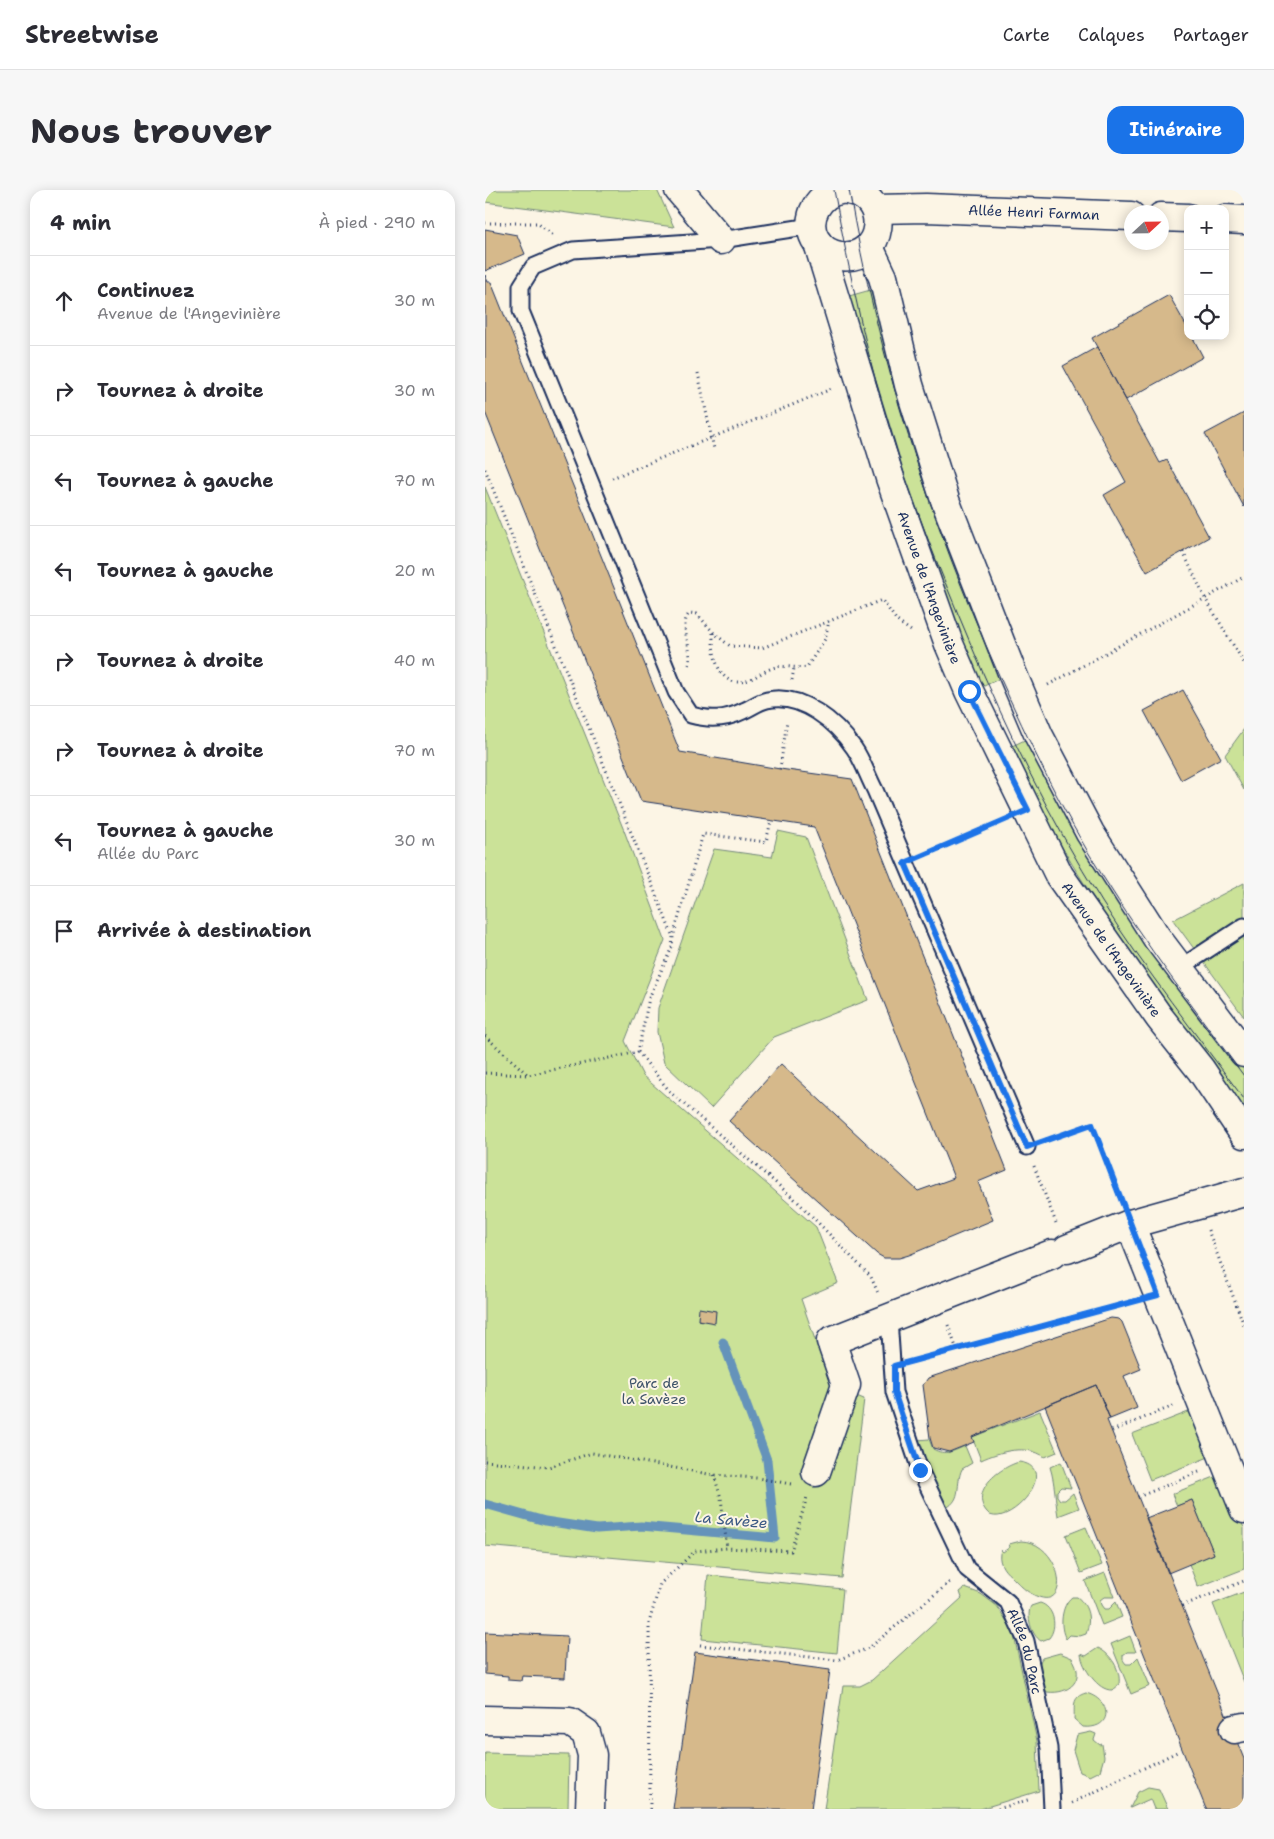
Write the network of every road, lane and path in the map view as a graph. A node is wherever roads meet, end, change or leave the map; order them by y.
1 (679, 190) edge
2 (857, 195) edge
3 (1124, 216) edge
4 (814, 217) edge
5 (1169, 217) edge
6 (1184, 218) edge
7 (1229, 219) edge
8 (1244, 220) edge
9 (721, 240) junction
10 (869, 247) junction
11 (698, 373) dead end
12 (859, 378) junction
13 (711, 438) junction
14 (714, 449) dead end
15 (485, 469) edge
16 (591, 486) junction
17 (1183, 552) dead end
18 (1244, 577) edge
19 (1205, 598) junction
20 (829, 621) junction
21 (713, 633) junction
22 (917, 637) dead end
23 (1244, 664) edge
24 (1048, 685) dead end
25 (677, 692) junction
26 (1028, 810) junction
27 (771, 821) dead end
28 (905, 863) junction
29 (1244, 926) edge
30 (673, 937) junction
31 (1180, 968) junction
32 (485, 1036) edge
33 (638, 1052) junction
34 (1244, 1053) edge
35 (485, 1074) edge
36 (528, 1075) junction
37 (1244, 1134) edge
38 (1027, 1147) junction
39 (1244, 1192) edge
40 (1198, 1204) junction
41 (1130, 1224) junction
42 (1059, 1252) junction
43 (1158, 1295) junction
44 (889, 1319) junction
45 (1244, 1326) edge
46 (894, 1366) junction
47 (1199, 1396) junction
48 (1111, 1431) dead end
49 (485, 1461) edge
50 (1226, 1462) junction
51 (714, 1475) junction
52 (789, 1484) dead end
53 (811, 1484) joint
54 (1138, 1497) dead end
55 (1244, 1509) edge
56 (727, 1547) junction
57 (967, 1568) junction
58 (1244, 1581) edge
59 (1182, 1606) dead end
60 (699, 1645) dead end
61 (485, 1720) edge
62 (1179, 1751) dead end
63 (1053, 1792) junction
64 (1069, 1805) dead end
65 (589, 1809) edge
66 (650, 1809) edge
67 (998, 1809) edge
68 (1052, 1809) edge

1 - 9 street
2 - 3 street, Allée Henri Farman
2 - 4 street
2 - 10 street
4 - 9 lane
4 - 10 street
4 - 12 street, Avenue de l'Angevinière
5 - 6 street
7 - 8 street
9 - 16 lane
10 - 31 street
11 - 13 path
12 - 13 path
12 - 26 street, Avenue de l'Angevinière
13 - 14 path
13 - 16 path
15 - 30 path
16 - 25 lane
17 - 19 path
18 - 19 path
19 - 23 path
19 - 24 path
20 - 21 path
20 - 21 path
20 - 22 path
21 - 25 path
25 - 28 lane
26 - 28 path
26 - 37 street, Avenue de l'Angevinière
27 - 30 path
28 - 38 lane
29 - 31 lane
30 - 33 path
31 - 34 street
32 - 36 path
33 - 36 path
33 - 44 path
35 - 36 path
38 - 41 path
38 - 42 path
39 - 40 street
40 - 41 street
40 - 45 path
41 - 42 street
41 - 43 street
42 - 44 street
43 - 46 path
43 - 47 street
44 - 46 lane, Allée du Parc
44 - 53 street
46 - 57 lane, Allée du Parc
47 - 48 path
47 - 50 street
49 - 51 path
50 - 54 path
50 - 55 street
51 - 52 path
51 - 56 path
53 - 56 path
56 - 66 path
57 - 60 path
57 - 63 lane, Allée du Parc
58 - 59 path
61 - 65 street
62 - 64 path
63 - 67 path
63 - 68 lane, Allée du Parc

